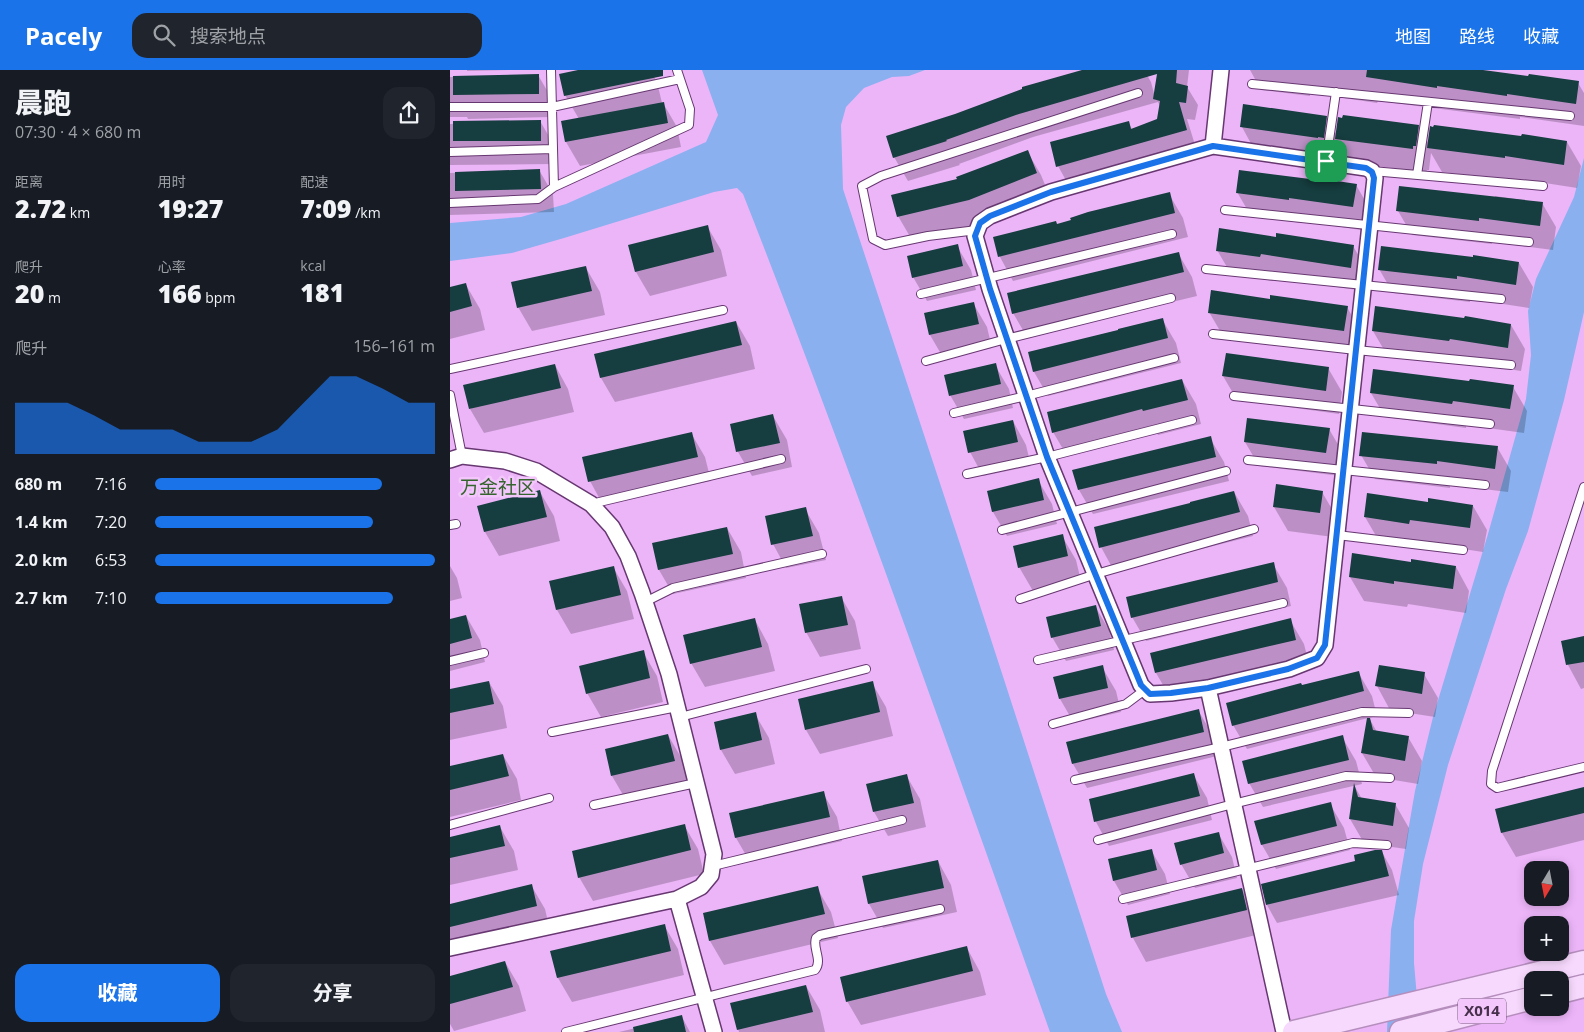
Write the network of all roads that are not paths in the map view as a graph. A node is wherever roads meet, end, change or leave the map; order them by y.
1 (551, 70) edge
2 (677, 70) edge
3 (1221, 70) edge
4 (680, 79) junction
5 (1252, 84) dead end
6 (1336, 92) junction
7 (1138, 93) dead end
8 (1428, 102) junction
9 (450, 107) edge
10 (552, 107) junction
11 (1570, 116) dead end
12 (1213, 146) junction
13 (553, 149) junction
14 (450, 152) edge
15 (1326, 161) junction
16 (1372, 172) junction
17 (1417, 175) junction
18 (1543, 186) dead end
19 (554, 187) junction
20 (450, 203) edge
21 (1225, 210) dead end
22 (1370, 225) junction
23 (977, 230) junction
24 (1172, 234) dead end
25 (1529, 242) dead end
26 (1206, 268) dead end
27 (986, 277) junction
28 (1363, 285) junction
29 (921, 294) dead end
30 (1171, 298) dead end
31 (1501, 299) dead end
32 (723, 310) dead end
33 (1213, 334) dead end
34 (1006, 338) junction
35 (1356, 350) junction
36 (1174, 358) dead end
37 (926, 361) dead end
38 (1510, 365) dead end
39 (450, 369) edge
40 (450, 395) edge
41 (1026, 396) junction
42 (1234, 396) dead end
43 (1350, 409) junction
44 (954, 413) dead end
45 (1192, 420) dead end
46 (1490, 424) dead end
47 (1047, 457) junction
48 (456, 458) edge
49 (781, 460) dead end
50 (1248, 460) dead end
51 (1343, 469) junction
52 (1226, 471) dead end
53 (967, 474) dead end
54 (1484, 485) dead end
55 (1584, 488) edge
56 (591, 504) junction
57 (1070, 512) junction
58 (1254, 529) dead end
59 (1002, 530) dead end
60 (1337, 535) junction
61 (1463, 550) dead end
62 (822, 554) dead end
63 (1096, 574) junction
64 (1020, 599) dead end
65 (645, 602) junction
66 (1283, 603) dead end
67 (1123, 641) junction
68 (484, 653) dead end
69 (1038, 660) dead end
70 (450, 661) edge
71 (866, 669) dead end
72 (1208, 688) junction
73 (1146, 689) junction
74 (678, 712) junction
75 (1409, 713) dead end
76 (1053, 724) dead end
77 (552, 732) dead end
78 (1221, 747) junction
79 (1584, 767) edge
80 (1390, 778) dead end
81 (1075, 780) dead end
82 (696, 783) junction
83 (549, 798) dead end
84 (1233, 804) junction
85 (594, 805) dead end
86 (902, 820) dead end
87 (450, 825) edge
88 (1098, 840) dead end
89 (1387, 845) dead end
90 (713, 866) junction
91 (1247, 868) junction
92 (677, 899) junction
93 (1123, 900) dead end
94 (940, 909) dead end
95 (450, 948) edge
96 (1584, 962) edge
97 (1584, 986) edge
98 (1569, 990) edge
99 (704, 998) junction
100 (1524, 1000) edge
101 (566, 1032) edge
102 (714, 1032) edge
103 (1284, 1032) edge
104 (1294, 1032) edge
105 (1401, 1032) edge

1 - 10 lane
2 - 4 lane
3 - 12 street
4 - 10 lane
4 - 19 lane
5 - 6 lane
6 - 8 lane
6 - 15 lane
7 - 23 lane
8 - 11 lane
8 - 17 lane
9 - 10 lane
10 - 13 lane
12 - 15 street
12 - 23 street
13 - 14 lane
13 - 19 lane
15 - 16 street
16 - 17 lane
16 - 22 street
17 - 18 lane
19 - 20 lane
21 - 22 lane
22 - 25 lane
22 - 28 street
23 - 27 street
24 - 27 lane
26 - 28 lane
27 - 29 lane
27 - 34 street
28 - 31 lane
28 - 35 street
30 - 34 lane
32 - 39 lane
33 - 35 lane
34 - 37 lane
34 - 41 street
35 - 38 lane
35 - 43 street
36 - 41 lane
40 - 48 lane
41 - 44 lane
41 - 47 street
42 - 43 lane
43 - 46 lane
43 - 51 street
45 - 47 lane
47 - 53 lane
47 - 57 street
48 - 56 street
49 - 56 lane
50 - 51 lane
51 - 54 lane
51 - 60 street
52 - 57 lane
55 - 79 lane
56 - 65 street
57 - 59 lane
57 - 63 street
58 - 63 lane
60 - 61 lane
60 - 72 street
62 - 65 lane
63 - 64 lane
63 - 67 street
65 - 74 street
66 - 67 lane
67 - 69 lane
67 - 73 street
68 - 70 lane
71 - 74 lane
72 - 73 street
72 - 78 street
73 - 76 lane
74 - 77 lane
74 - 82 street
75 - 78 lane
78 - 81 lane
78 - 84 street
80 - 84 lane
82 - 85 lane
82 - 90 street
83 - 87 lane
84 - 88 lane
84 - 91 street
86 - 90 lane
89 - 91 lane
90 - 92 street
91 - 93 lane
91 - 103 street
92 - 95 street
92 - 99 street
94 - 99 lane
96 - 104 main road, X014
97 - 98 main road
99 - 101 lane
99 - 102 street
100 - 105 main road, X014

